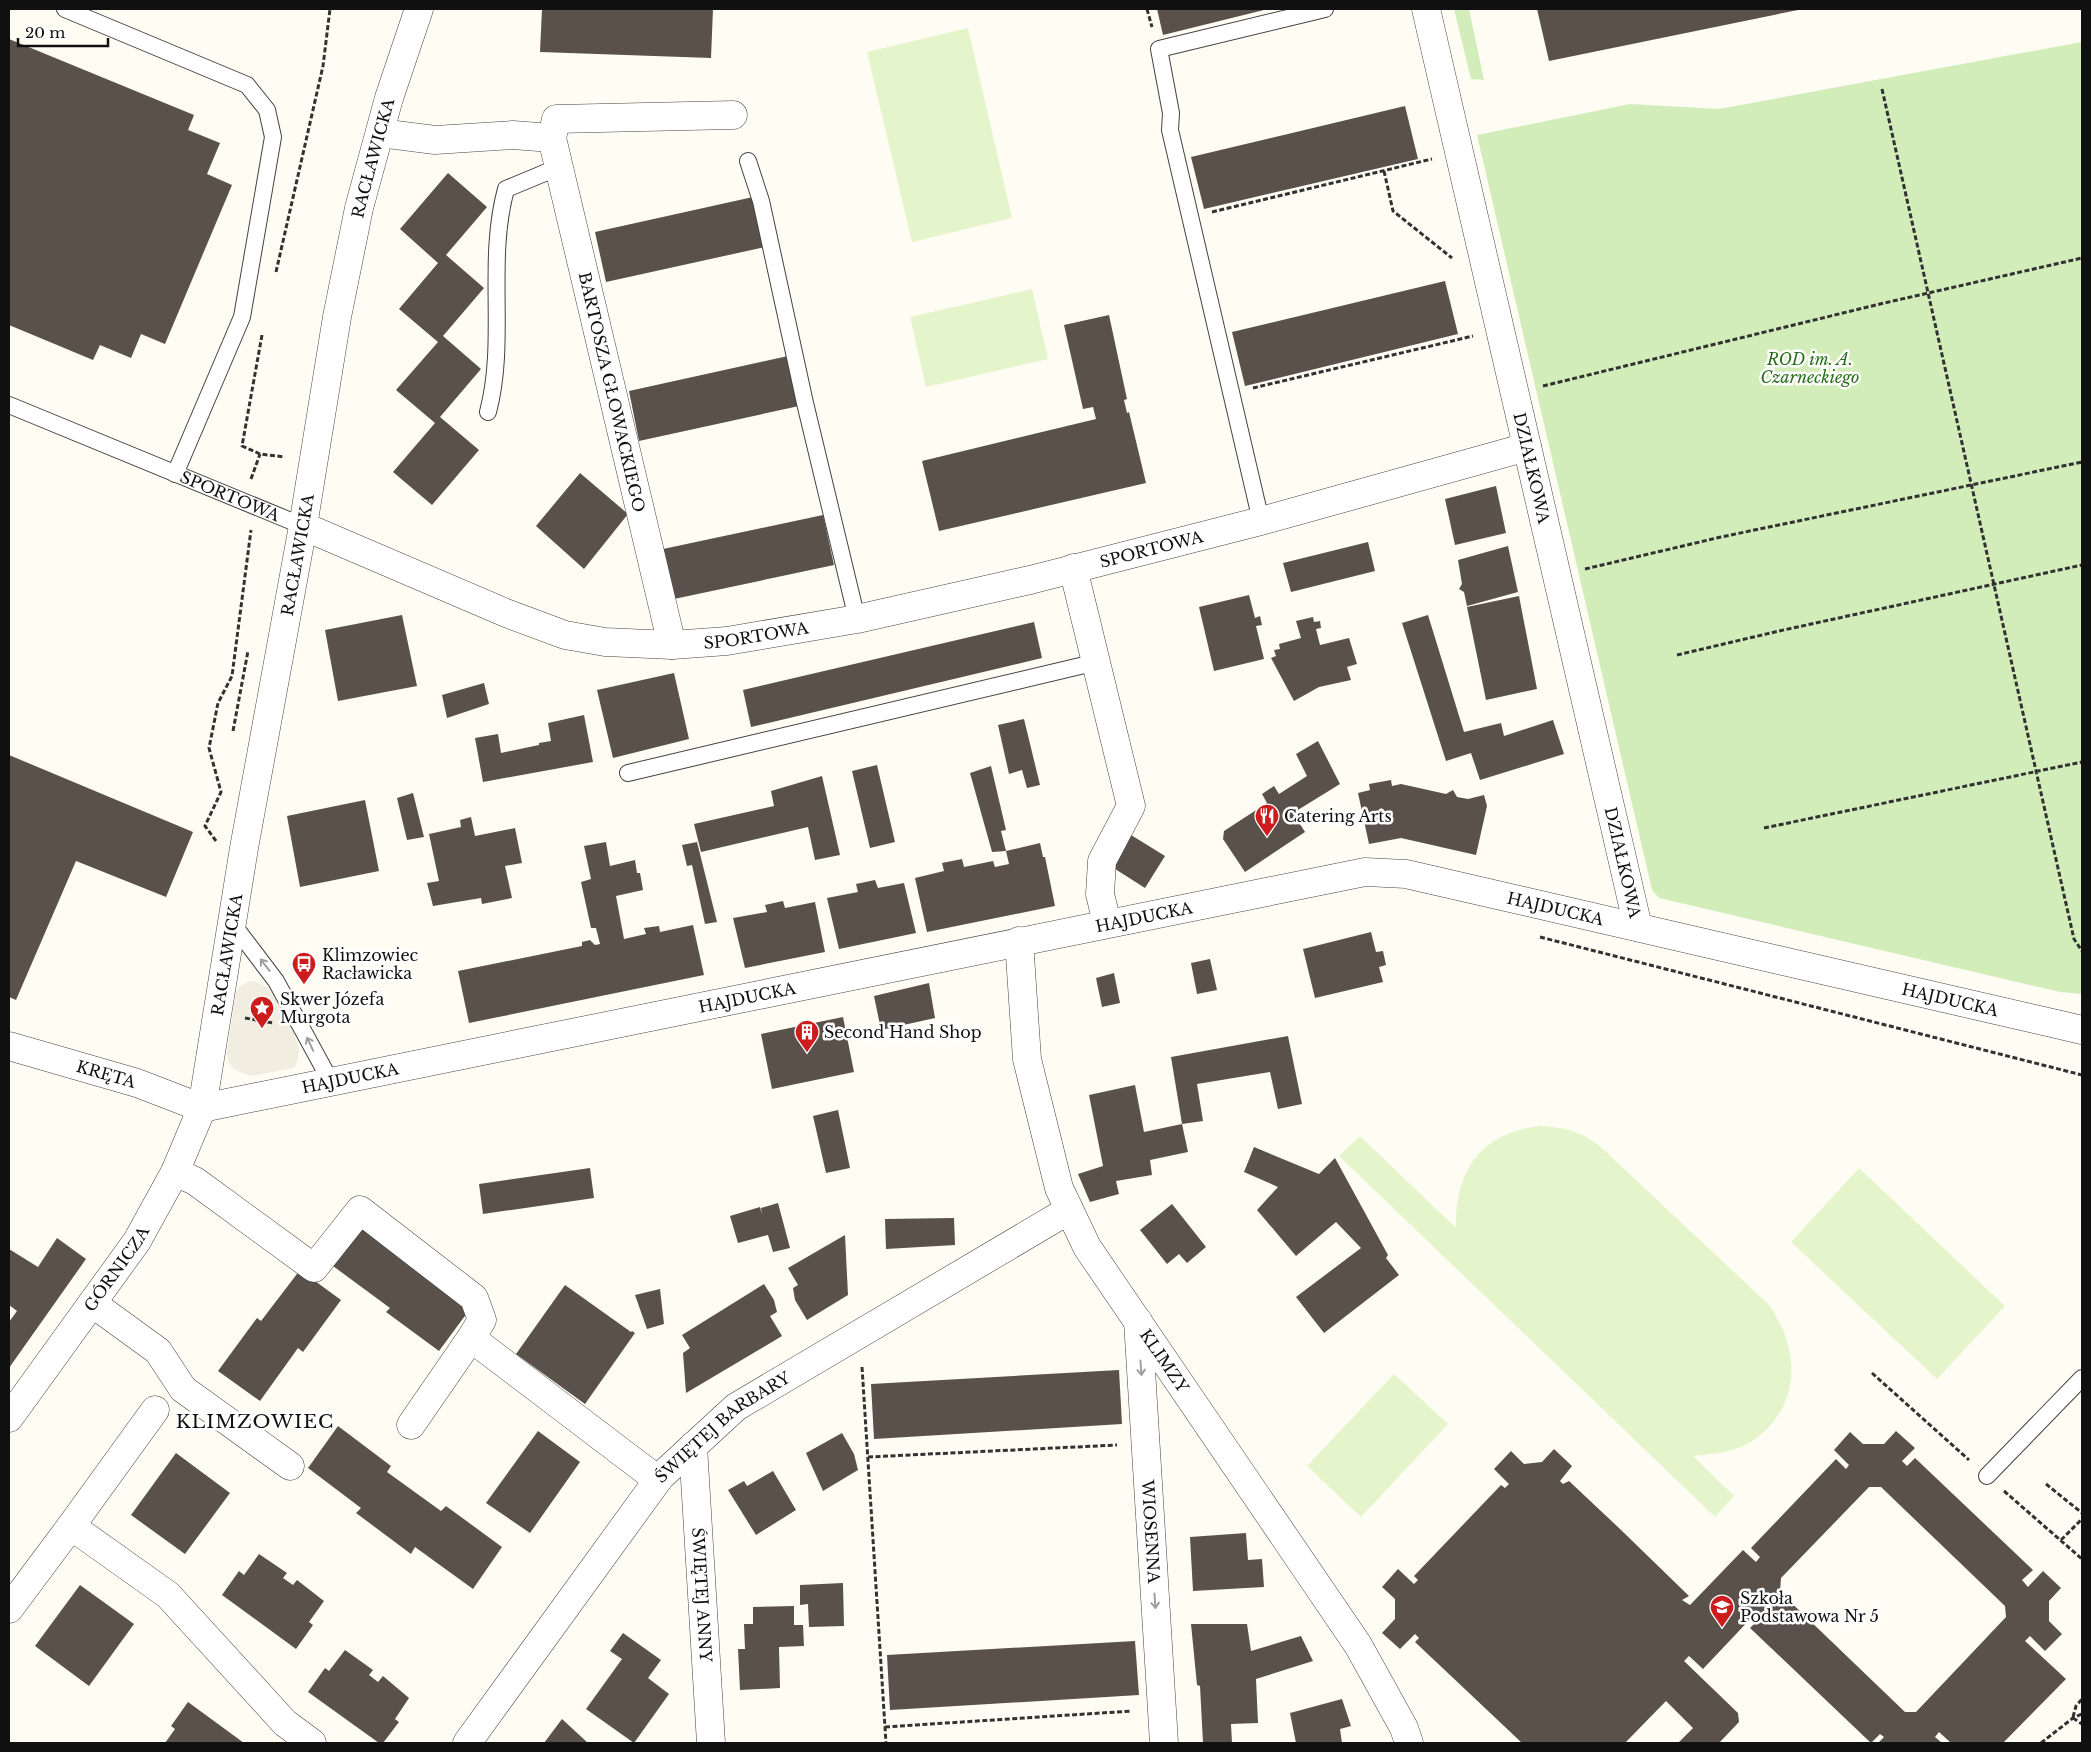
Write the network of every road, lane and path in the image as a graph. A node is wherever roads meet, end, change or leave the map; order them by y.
1 (65, 9) edge
2 (330, 9) edge
3 (419, 9) edge
4 (1325, 9) edge
5 (1426, 9) edge
6 (1882, 88) dead end
7 (733, 115) dead end
8 (380, 133) junction
9 (552, 138) junction
10 (1434, 158) dead end
11 (748, 161) dead end
12 (559, 167) junction
13 (1384, 171) junction
14 (1211, 212) dead end
15 (2082, 258) edge
16 (1454, 259) dead end
17 (274, 279) dead end
18 (1928, 294) junction
19 (264, 326) dead end
20 (1473, 335) dead end
21 (1251, 388) dead end
22 (1536, 388) dead end
23 (9, 405) edge
24 (488, 412) dead end
25 (1527, 448) junction
26 (260, 454) dead end
27 (2082, 462) edge
28 (175, 474) junction
29 (1971, 486) junction
30 (1261, 521) junction
31 (303, 526) junction
32 (251, 527) dead end
33 (2082, 565) edge
34 (1073, 568) junction
35 (1585, 569) dead end
36 (1994, 583) junction
37 (857, 619) junction
38 (672, 645) junction
39 (1677, 656) dead end
40 (1097, 662) junction
41 (2082, 762) edge
42 (2038, 772) junction
43 (628, 773) dead end
44 (1764, 828) dead end
45 (218, 843) dead end
46 (232, 923) junction
47 (1107, 923) junction
48 (1638, 927) junction
49 (1532, 936) dead end
50 (1019, 941) junction
51 (2082, 951) edge
52 (238, 1016) dead end
53 (280, 1024) dead end
54 (2082, 1030) edge
55 (9, 1046) edge
56 (2082, 1075) edge
57 (330, 1080) junction
58 (202, 1108) junction
59 (175, 1172) junction
60 (1069, 1210) junction
61 (92, 1303) junction
62 (1138, 1320) junction
63 (472, 1338) junction
64 (862, 1360) dead end
65 (2082, 1378) edge
66 (155, 1410) dead end
67 (9, 1418) edge
68 (411, 1424) dead end
69 (1123, 1445) dead end
70 (693, 1446) junction
71 (868, 1457) junction
72 (290, 1466) dead end
73 (1987, 1476) dead end
74 (658, 1480) junction
75 (2046, 1484) dead end
76 (2082, 1513) edge
77 (2082, 1519) edge
78 (71, 1526) junction
79 (2061, 1540) dead end
80 (9, 1608) edge
81 (2082, 1699) edge
82 (1138, 1710) dead end
83 (2082, 1714) edge
84 (2073, 1718) junction
85 (2082, 1724) edge
86 (885, 1727) junction
87 (312, 1743) edge
88 (466, 1743) edge
89 (711, 1743) edge
90 (886, 1743) edge
91 (1164, 1743) edge
92 (1409, 1743) edge
93 (2042, 1743) edge

1 - 28 lane
2 - 17 path
3 - 8 street, RACŁAWICKA
4 - 30 lane
5 - 25 street, DZIAŁKOWA
6 - 18 path
7 - 9 street
8 - 9 street
8 - 31 street, RACŁAWICKA
9 - 12 street, BARTOSZA GŁOWACKIEGO
10 - 13 path
11 - 37 lane
12 - 24 lane
12 - 38 street, BARTOSZA GŁOWACKIEGO
13 - 14 path
13 - 16 path
15 - 18 path
18 - 22 path
18 - 29 path
19 - 26 path
20 - 21 path
23 - 28 lane, SPORTOWA
25 - 30 street, SPORTOWA
25 - 48 street, DZIAŁKOWA
27 - 29 path
28 - 31 lane, SPORTOWA
29 - 35 path
29 - 36 path
30 - 34 street, SPORTOWA
31 - 38 street, SPORTOWA
31 - 46 street, RACŁAWICKA
32 - 45 path
33 - 36 path
34 - 37 street, SPORTOWA
34 - 40 street
36 - 39 path
36 - 42 path
37 - 38 street, SPORTOWA
40 - 43 lane
40 - 47 street
41 - 42 path
42 - 44 path
42 - 51 path
57 -> 46 lane
46 - 58 street, RACŁAWICKA
47 - 48 street, HAJDUCKA
47 - 50 street, HAJDUCKA
48 - 54 street, HAJDUCKA
49 - 56 path
50 - 57 street, HAJDUCKA
50 - 60 street, KLIMZY
52 - 53 path
55 - 58 street, KRĘTA
57 - 58 street, HAJDUCKA
58 - 59 street, GÓRNICZA
59 - 61 street, GÓRNICZA
59 - 63 street
60 - 62 street, KLIMZY
60 - 70 street, ŚWIĘTEJ BARBARY
61 - 67 street, GÓRNICZA
61 - 72 street
62 -> 91 street, WIOSENNA
62 - 92 street, KLIMZY
63 - 68 street
63 - 74 street
64 - 71 path
65 - 73 lane
66 - 78 street
69 - 71 path
70 - 74 street, ŚWIĘTEJ BARBARY
70 - 89 street, ŚWIĘTEJ ANNY
71 - 86 path
74 - 88 street, ŚWIĘTEJ BARBARY
75 - 76 path
77 - 79 path
78 - 80 street
78 - 87 street
81 - 84 path
82 - 86 path
83 - 84 path
84 - 85 path
84 - 93 path
86 - 90 path

